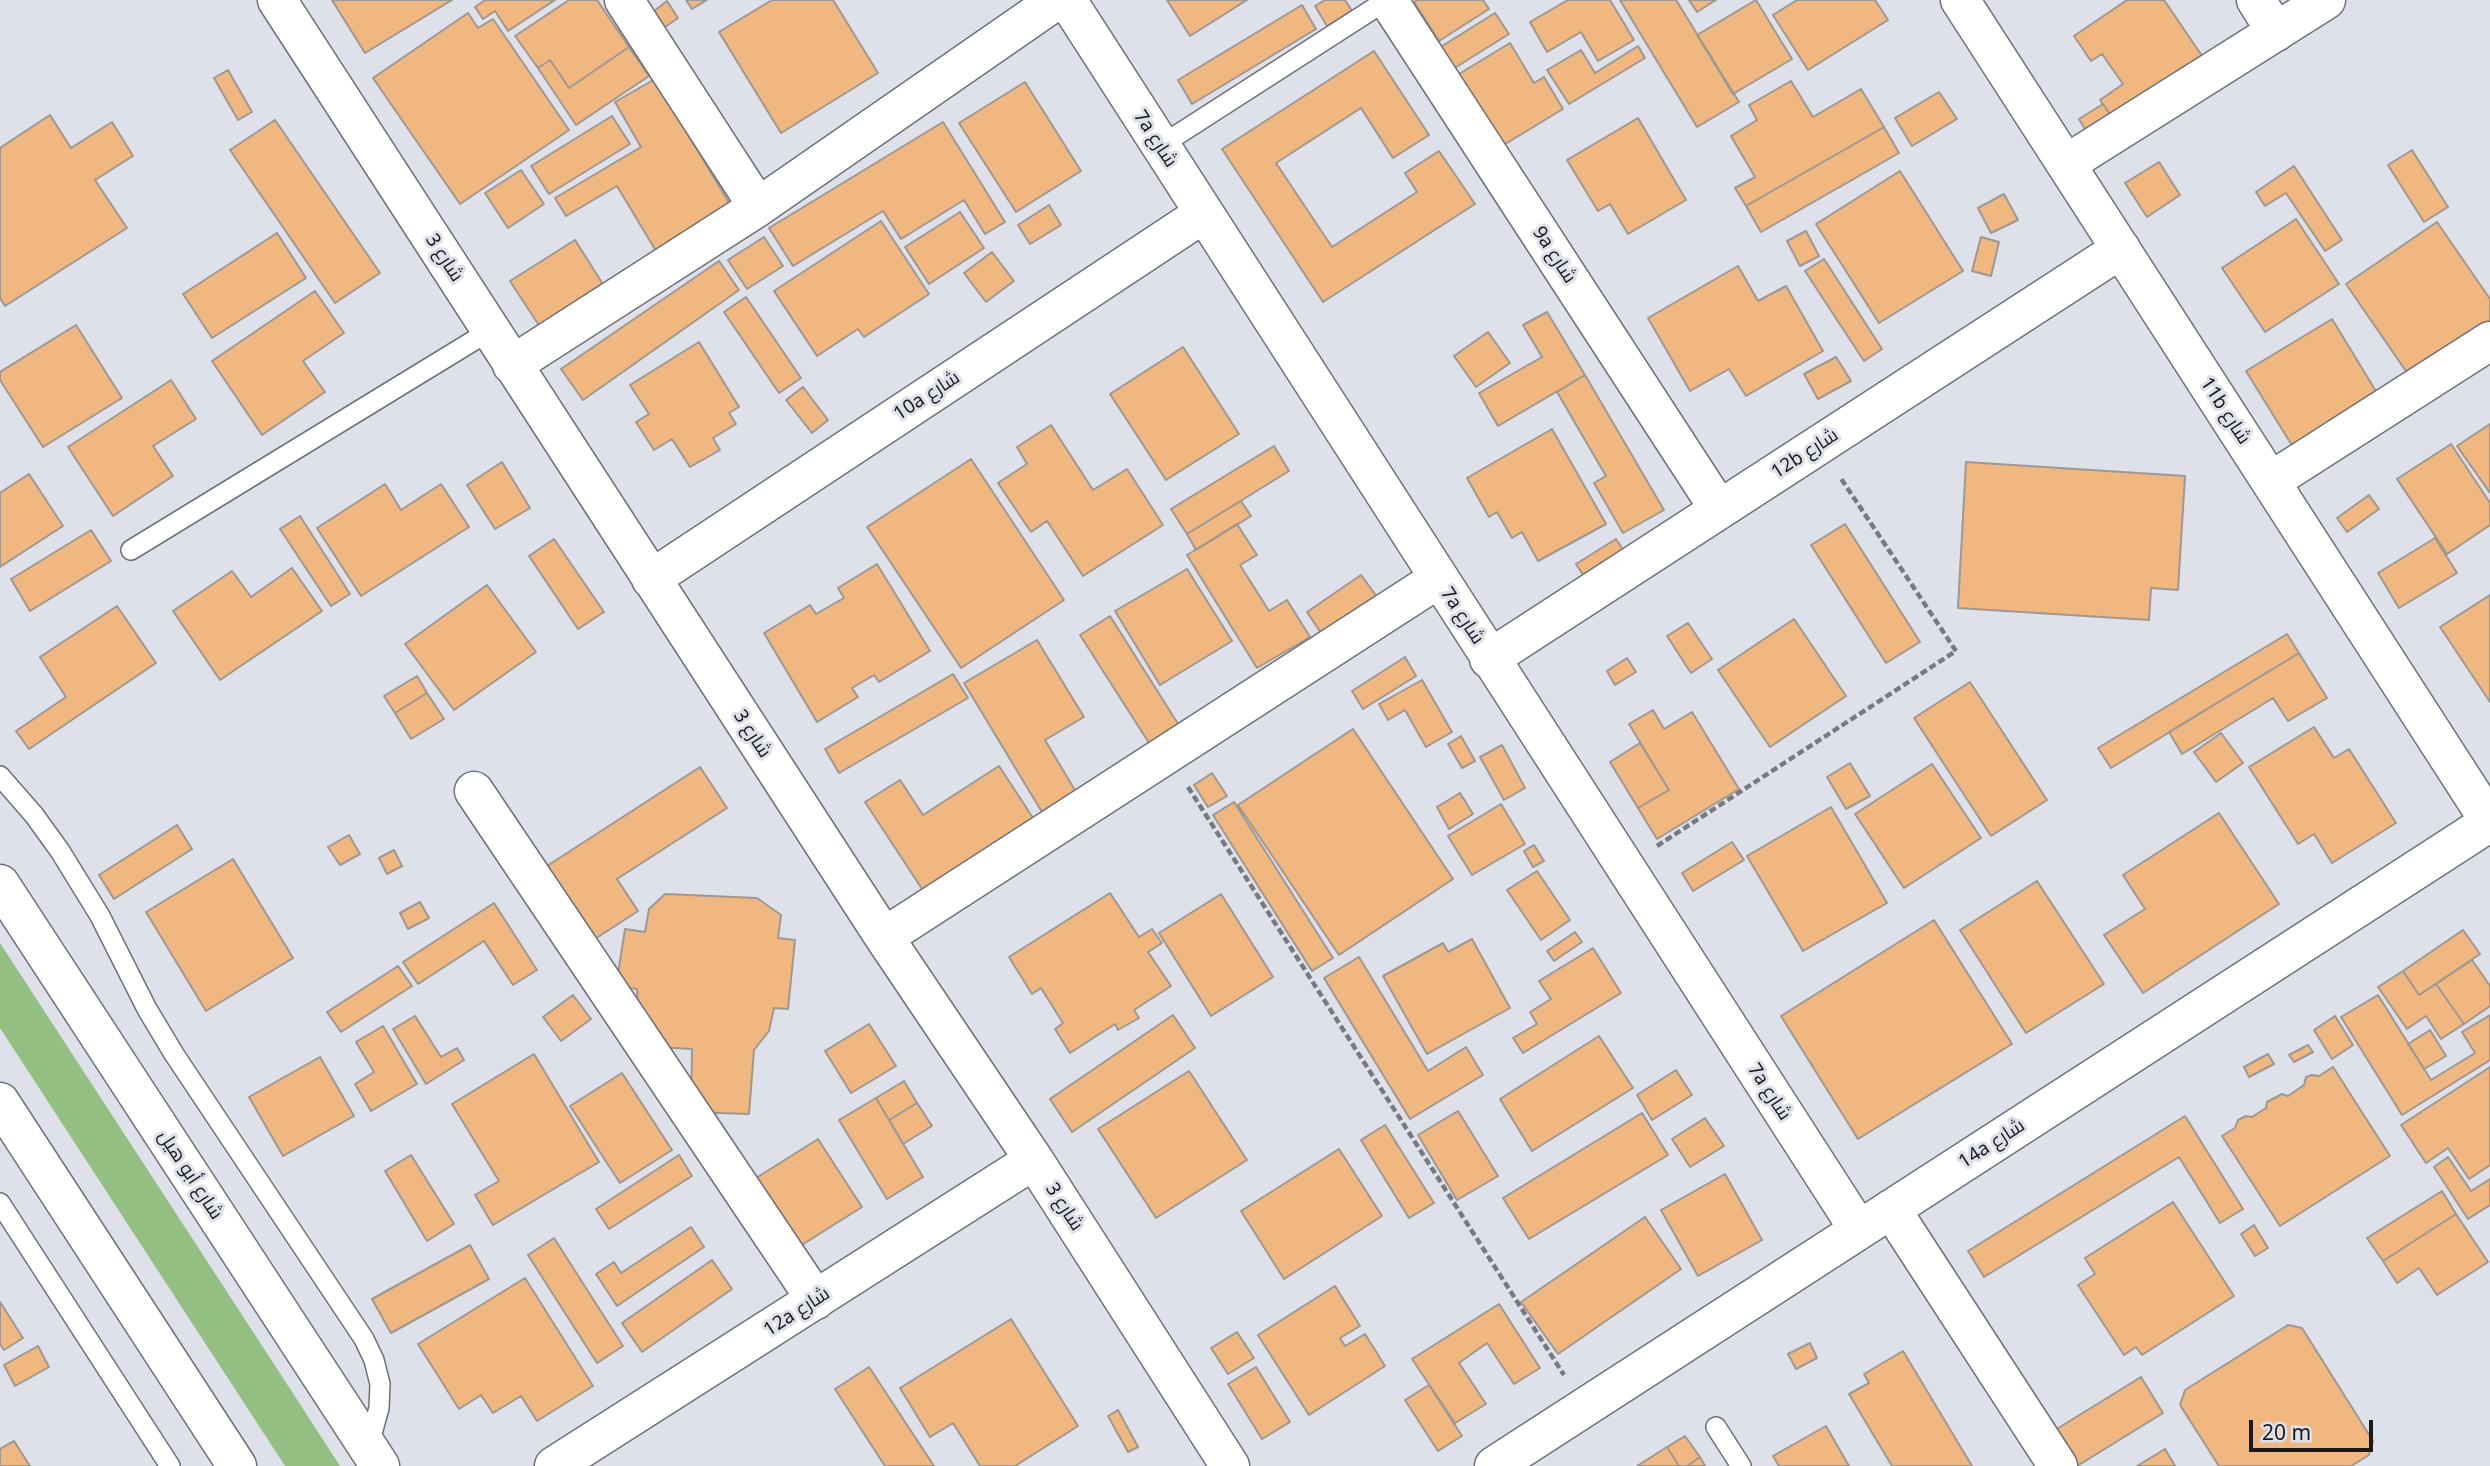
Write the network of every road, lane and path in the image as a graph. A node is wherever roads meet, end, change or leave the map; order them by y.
1 (276, 0) edge
2 (624, 0) edge
3 (1057, 0) edge
4 (1067, 0) edge
5 (1388, 0) edge
6 (1960, 0) edge
7 (2256, 0) edge
8 (2326, 0) edge
9 (2276, 32) junction
10 (1160, 146) junction
11 (2066, 164) junction
12 (758, 207) junction
13 (1203, 214) junction
14 (2121, 249) junction
15 (491, 331) junction
16 (2490, 341) edge
17 (512, 365) junction
18 (1819, 445) junction
19 (2271, 481) junction
20 (1720, 509) junction
21 (131, 550) dead end
22 (652, 579) junction
23 (1438, 579) junction
24 (1489, 659) junction
25 (1166, 754) junction
26 (0, 776) edge
27 (474, 791) dead end
28 (2490, 822) edge
29 (1624, 867) junction
30 (0, 884) edge
31 (884, 937) junction
32 (3, 1113) edge
33 (1034, 1160) junction
34 (0, 1203) edge
35 (1891, 1209) junction
36 (1859, 1230) junction
37 (816, 1300) junction
38 (1584, 1407) junction
39 (1716, 1427) dead end
40 (374, 1457) edge
41 (558, 1465) edge
42 (170, 1466) edge
43 (237, 1466) edge
44 (1230, 1466) edge
45 (1494, 1466) edge
46 (1741, 1466) edge
47 (2058, 1466) edge

1 - 15 street, شارع 3
2 - 12 street
3 - 12 street
4 - 10 street, 7a شارع
5 - 10 lane
5 - 20 street, 9a شارع
6 - 11 street, 11b شارع
7 - 9 street
8 - 9 street
9 - 11 street
10 - 13 street, 7a شارع
11 - 14 street, 11b شارع
12 - 17 street
13 - 22 street, 10a شارع
13 - 23 street, 7a شارع
14 - 18 street, 12b شارع
14 - 19 street, 11b شارع
15 - 17 street, شارع 3
15 - 21 lane
16 - 19 street
17 - 22 street, شارع 3
18 - 20 street, 12b شارع
18 - 29 path
19 - 28 street, 11b شارع
20 - 24 street, 12b شارع
22 - 31 street, شارع 3
23 - 24 street, 7a شارع
23 - 25 street
24 - 29 street, 7a شارع
25 - 31 street
25 - 38 path
26 - 40 lane
27 - 37 street
28 - 35 street, 14a شارع
29 - 36 street, 7a شارع
30 - 40 street, شارع أبو هيل
31 - 33 street, شارع 3
32 - 43 street
33 - 37 street, 12a شارع
33 - 44 street, شارع 3
34 - 42 lane
35 - 36 street, 14a شارع
35 - 47 street
36 - 38 street, 14a شارع
37 - 41 street, 12a شارع
38 - 45 street, 14a شارع
39 - 46 lane

